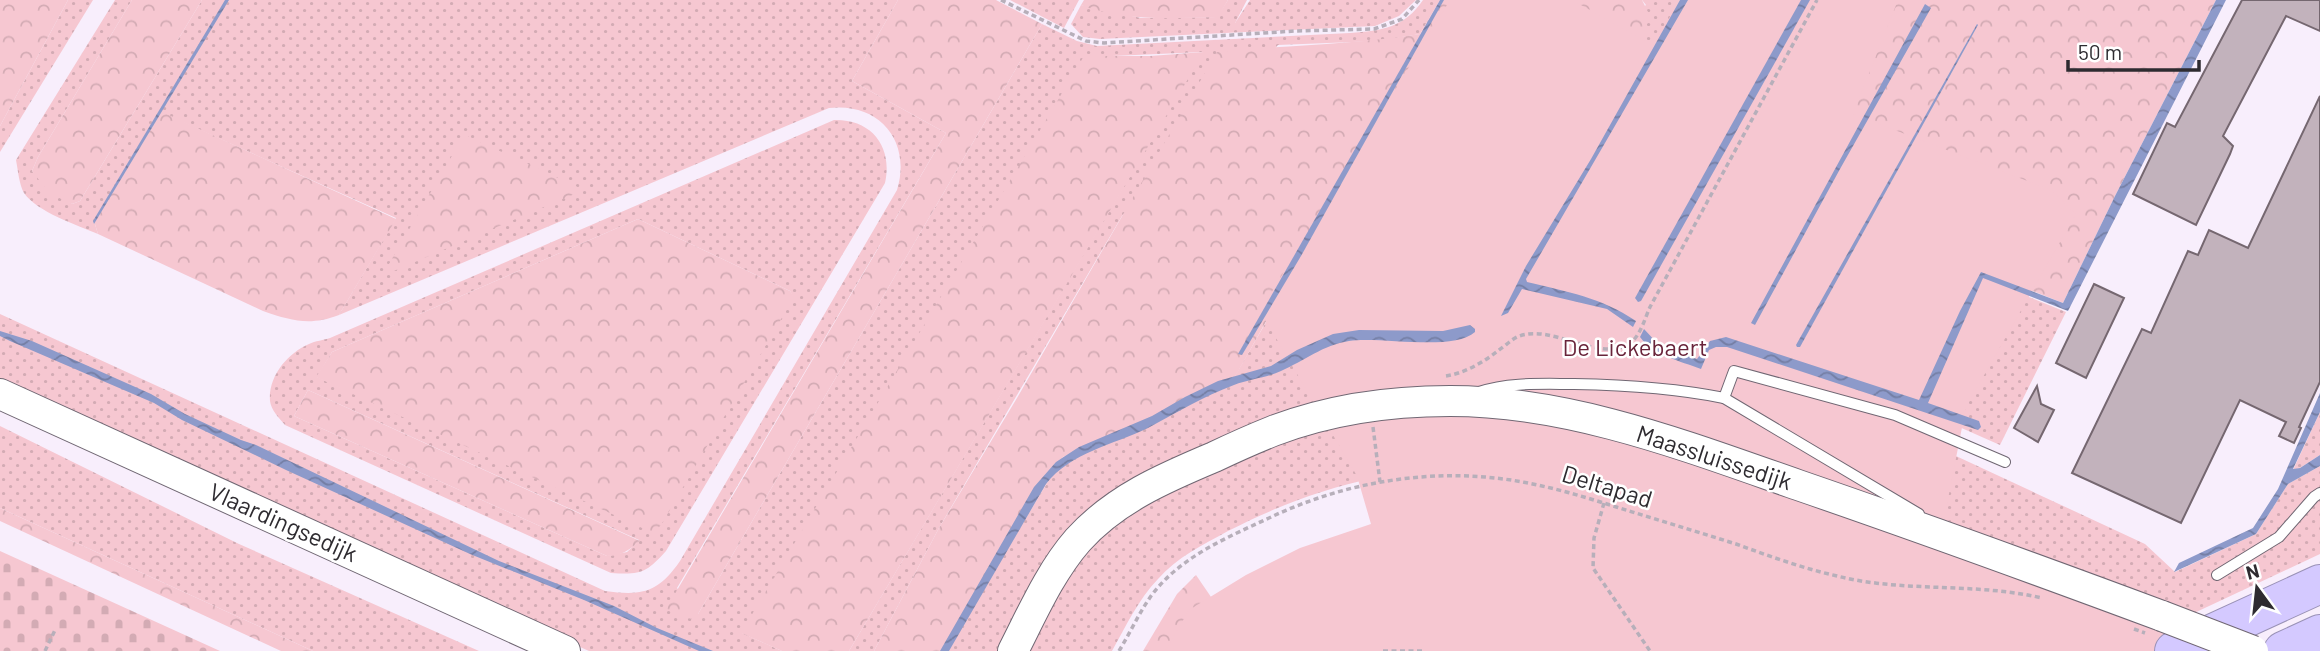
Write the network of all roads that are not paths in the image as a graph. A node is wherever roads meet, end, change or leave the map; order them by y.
1 (1447, 389) junction
2 (0, 394) edge
3 (1724, 398) junction
4 (2005, 462) dead end
5 (2320, 494) edge
6 (1972, 545) junction
7 (2217, 575) dead end
8 (2320, 584) edge
9 (2168, 634) edge
10 (2320, 634) edge
11 (565, 651) edge
12 (1013, 651) edge
13 (2253, 651) edge
14 (2283, 651) edge

1 - 3 lane, Maassluissedijk
1 - 6 street, Maassluissedijk
1 - 12 street, Maassluissedijk
2 - 11 street, Vlaardingsedijk
3 - 4 lane
3 - 6 lane, Maassluissedijk
5 - 7 lane
6 - 9 street, Maassluissedijk
8 - 9 highway
9 - 13 street, Maassluissedijk, bridge
10 - 14 highway

